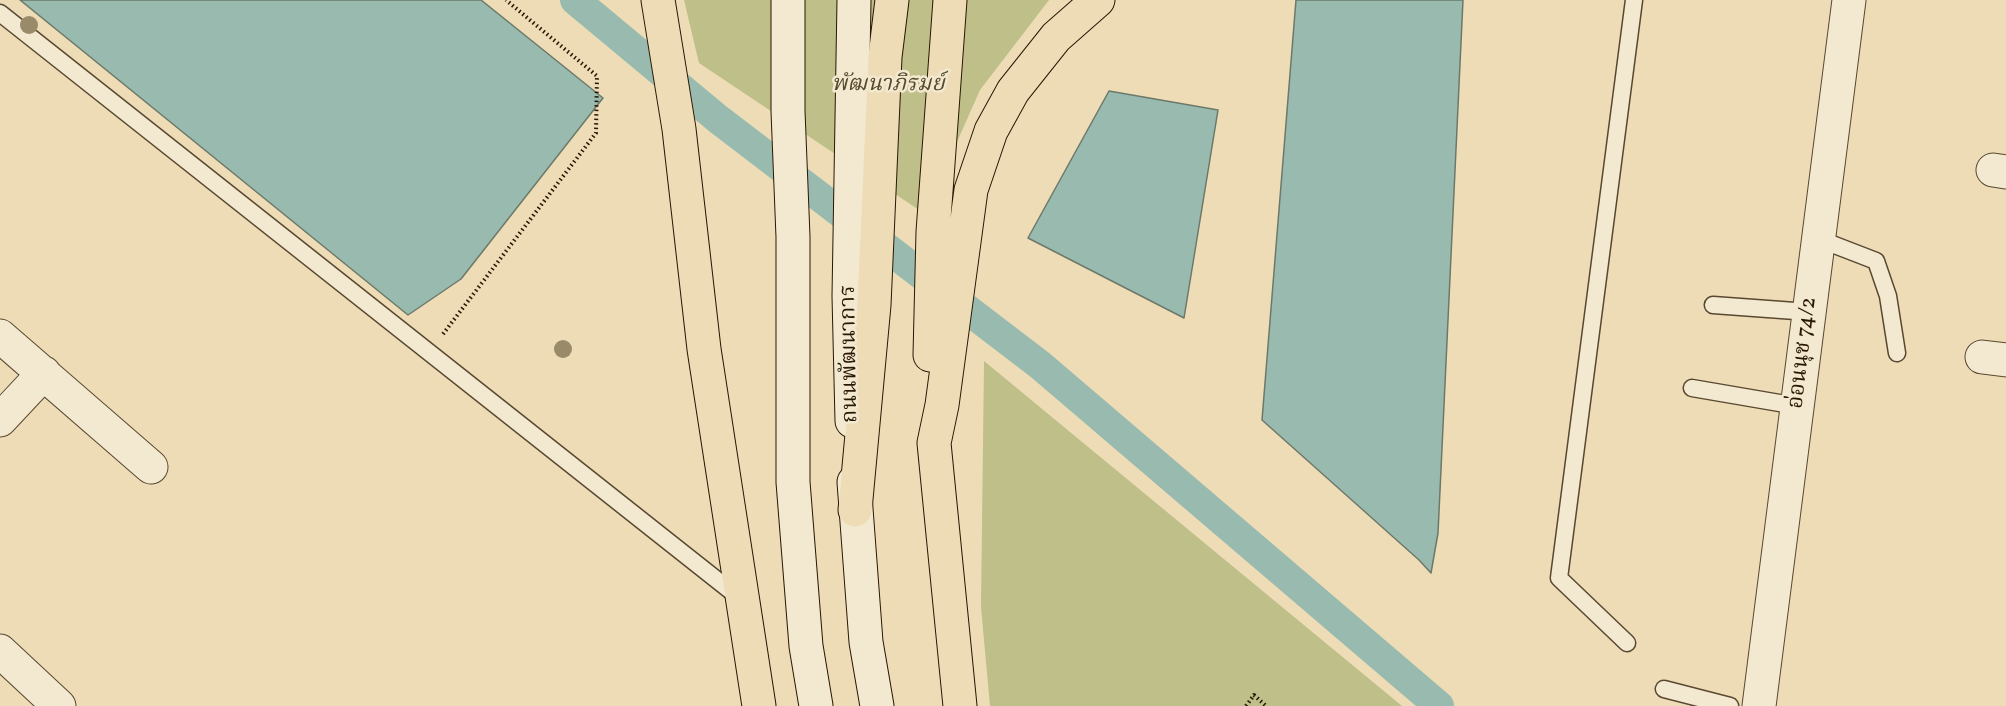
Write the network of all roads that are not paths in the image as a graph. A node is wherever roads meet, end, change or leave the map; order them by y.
1 (635, 0) edge
2 (658, 0) edge
3 (854, 0) edge
4 (892, 0) edge
5 (950, 0) edge
6 (1098, 0) edge
7 (1634, 0) edge
8 (1849, 0) edge
9 (788, 11) edge
10 (0, 13) edge
11 (668, 124) junction
12 (865, 180) junction
13 (1819, 239) junction
14 (1713, 305) dead end
15 (1809, 312) junction
16 (0, 336) edge
17 (1897, 353) dead end
18 (44, 373) junction
19 (1692, 388) dead end
20 (935, 405) junction
21 (1797, 406) junction
22 (0, 420) edge
23 (151, 467) dead end
24 (855, 510) joint
25 (742, 600) junction
26 (1627, 643) dead end
27 (0, 651) edge
28 (1664, 689) dead end
29 (1701, 702) edge
30 (1757, 705) edge
31 (59, 706) edge
32 (759, 706) edge
33 (816, 706) edge
34 (877, 706) edge
35 (960, 706) edge

1 - 11 main road
2 - 11 main road
3 - 12 street
4 - 12 main road
5 - 20 main road
6 - 20 main road
7 - 26 lane
8 - 13 street, อ่อนนุช 74/2
9 - 33 street
10 - 25 lane
11 - 25 main road
12 - 24 main road
13 - 15 street, อ่อนนุช 74/2
13 - 17 lane
14 - 15 lane
15 - 21 street, อ่อนนุช 74/2
16 - 18 street
18 - 22 street
18 - 23 street
19 - 21 lane
20 - 35 main road
21 - 30 street, อ่อนนุช 74/2
24 - 34 street
25 - 32 main road
27 - 31 street
28 - 29 lane
29 - 30 lane

